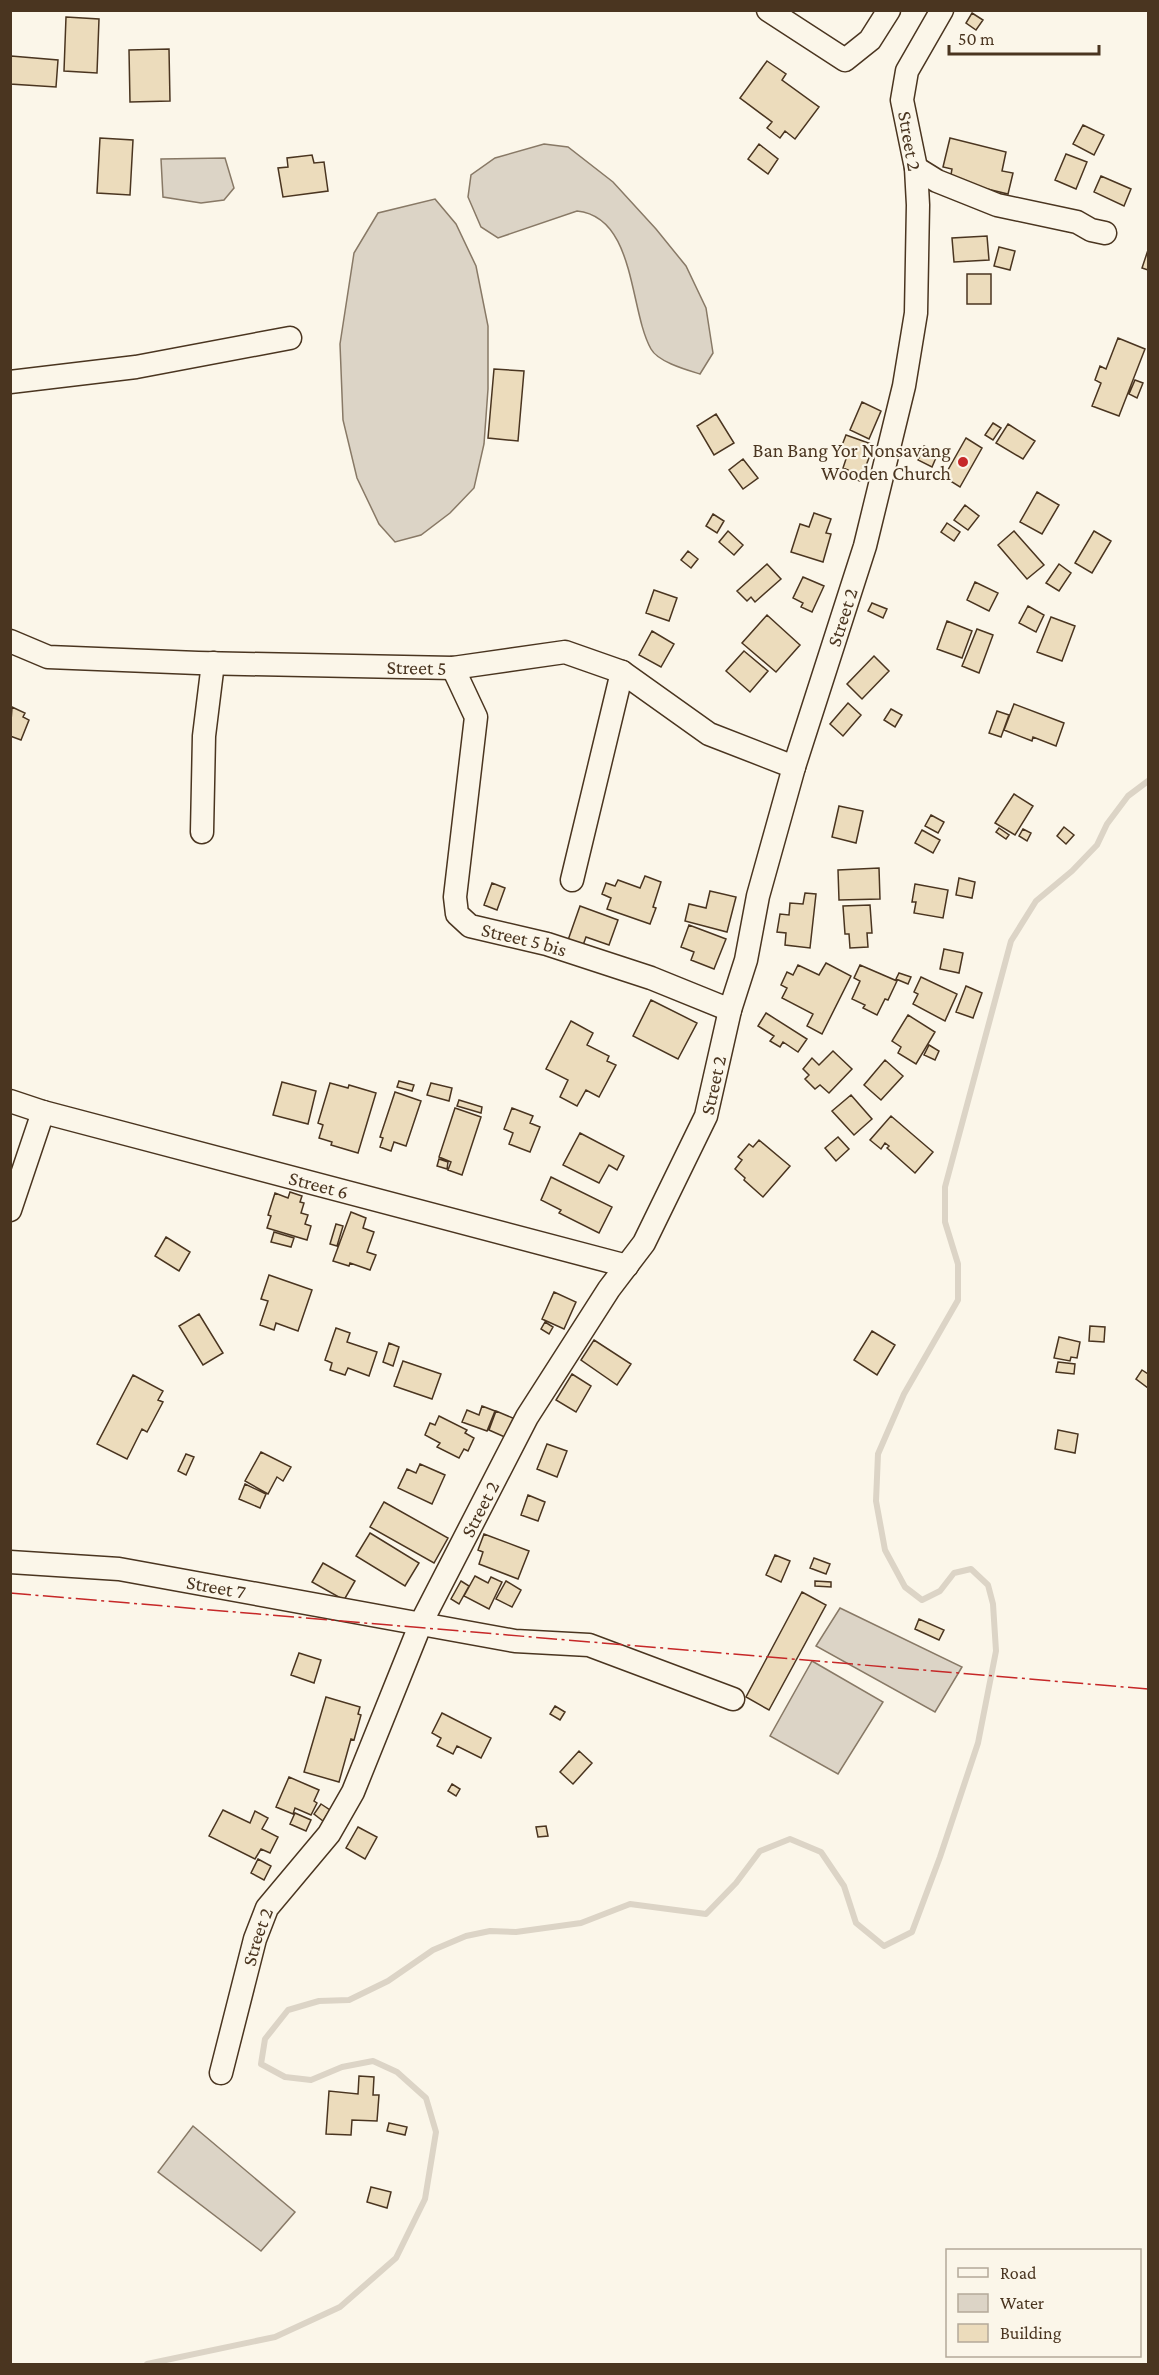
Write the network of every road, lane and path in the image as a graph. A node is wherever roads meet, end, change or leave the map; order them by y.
1 (768, 10) edge
2 (889, 10) edge
3 (942, 10) edge
4 (916, 168) junction
5 (1105, 233) dead end
6 (290, 338) dead end
7 (10, 382) edge
8 (10, 642) edge
9 (213, 663) junction
10 (453, 668) junction
11 (622, 672) junction
12 (794, 767) junction
13 (202, 832) dead end
14 (572, 880) dead end
15 (730, 1010) junction
16 (10, 1101) edge
17 (42, 1112) junction
18 (10, 1210) edge
19 (627, 1266) junction
20 (10, 1562) edge
21 (421, 1623) junction
22 (733, 1699) dead end
23 (221, 2073) dead end

1 - 2 street
3 - 4 street, Street 2
4 - 5 street
4 - 12 street, Street 2
6 - 7 street
8 - 9 street, Street 5
9 - 10 street, Street 5
9 - 13 street
10 - 11 street, Street 5
10 - 15 street, Street 5 bis
11 - 12 street, Street 5
11 - 14 street
12 - 15 street, Street 2
15 - 19 street, Street 2
16 - 17 street, Street 6
17 - 18 street
17 - 19 street, Street 6
19 - 21 street, Street 2
20 - 21 street, Street 7
21 - 22 street, Street 7
21 - 23 street, Street 2

